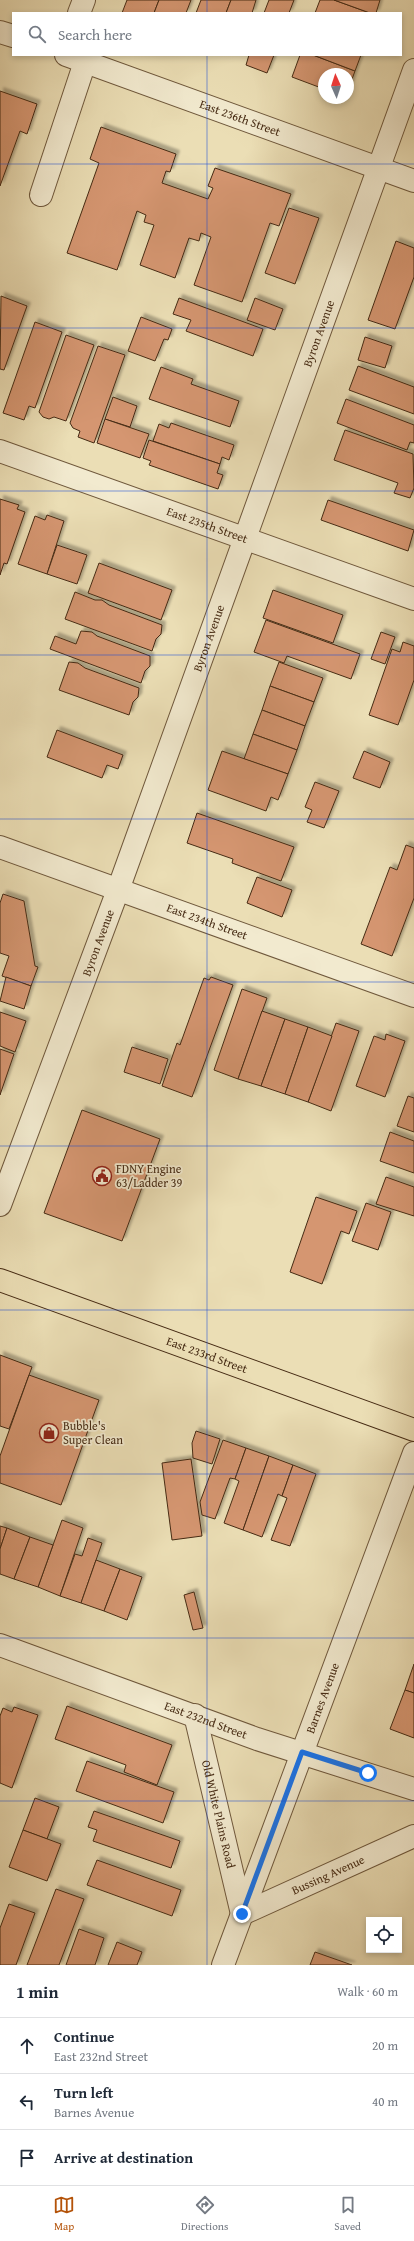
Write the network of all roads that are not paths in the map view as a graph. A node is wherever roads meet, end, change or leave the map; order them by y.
1 (84, 0) edge
2 (79, 12) edge
3 (0, 32) edge
4 (12, 36) edge
5 (76, 59) edge
6 (414, 70) edge
7 (379, 169) junction
8 (414, 181) edge
9 (41, 195) dead end
10 (0, 451) edge
11 (245, 538) junction
12 (414, 599) edge
13 (0, 847) edge
14 (118, 890) junction
15 (414, 996) edge
16 (0, 1205) edge
17 (0, 1280) edge
18 (414, 1430) edge
19 (414, 1453) edge
20 (0, 1645) edge
21 (194, 1715) junction
22 (302, 1752) junction
23 (414, 1790) edge
24 (414, 1836) edge
25 (242, 1914) junction
26 (223, 1965) edge

1 - 2 street
3 - 4 street
5 - 7 street, East 236th Street
5 - 9 street
6 - 7 street, Byron Avenue
7 - 8 street, East 236th Street
7 - 11 street, Byron Avenue
10 - 11 street, East 235th Street
11 - 12 street, East 235th Street
11 - 14 street, Byron Avenue
13 - 14 street, East 234th Street
14 - 15 street, East 234th Street
14 - 16 street, Byron Avenue
17 - 18 main road, East 233rd Street
19 - 22 street, Barnes Avenue
20 - 21 street, East 232nd Street
21 - 22 street, East 232nd Street
21 - 25 street, Old White Plains Road
22 - 23 street, East 232nd Street
22 - 25 street, Barnes Avenue
24 - 25 street, Bussing Avenue
25 - 26 street, Barnes Avenue

